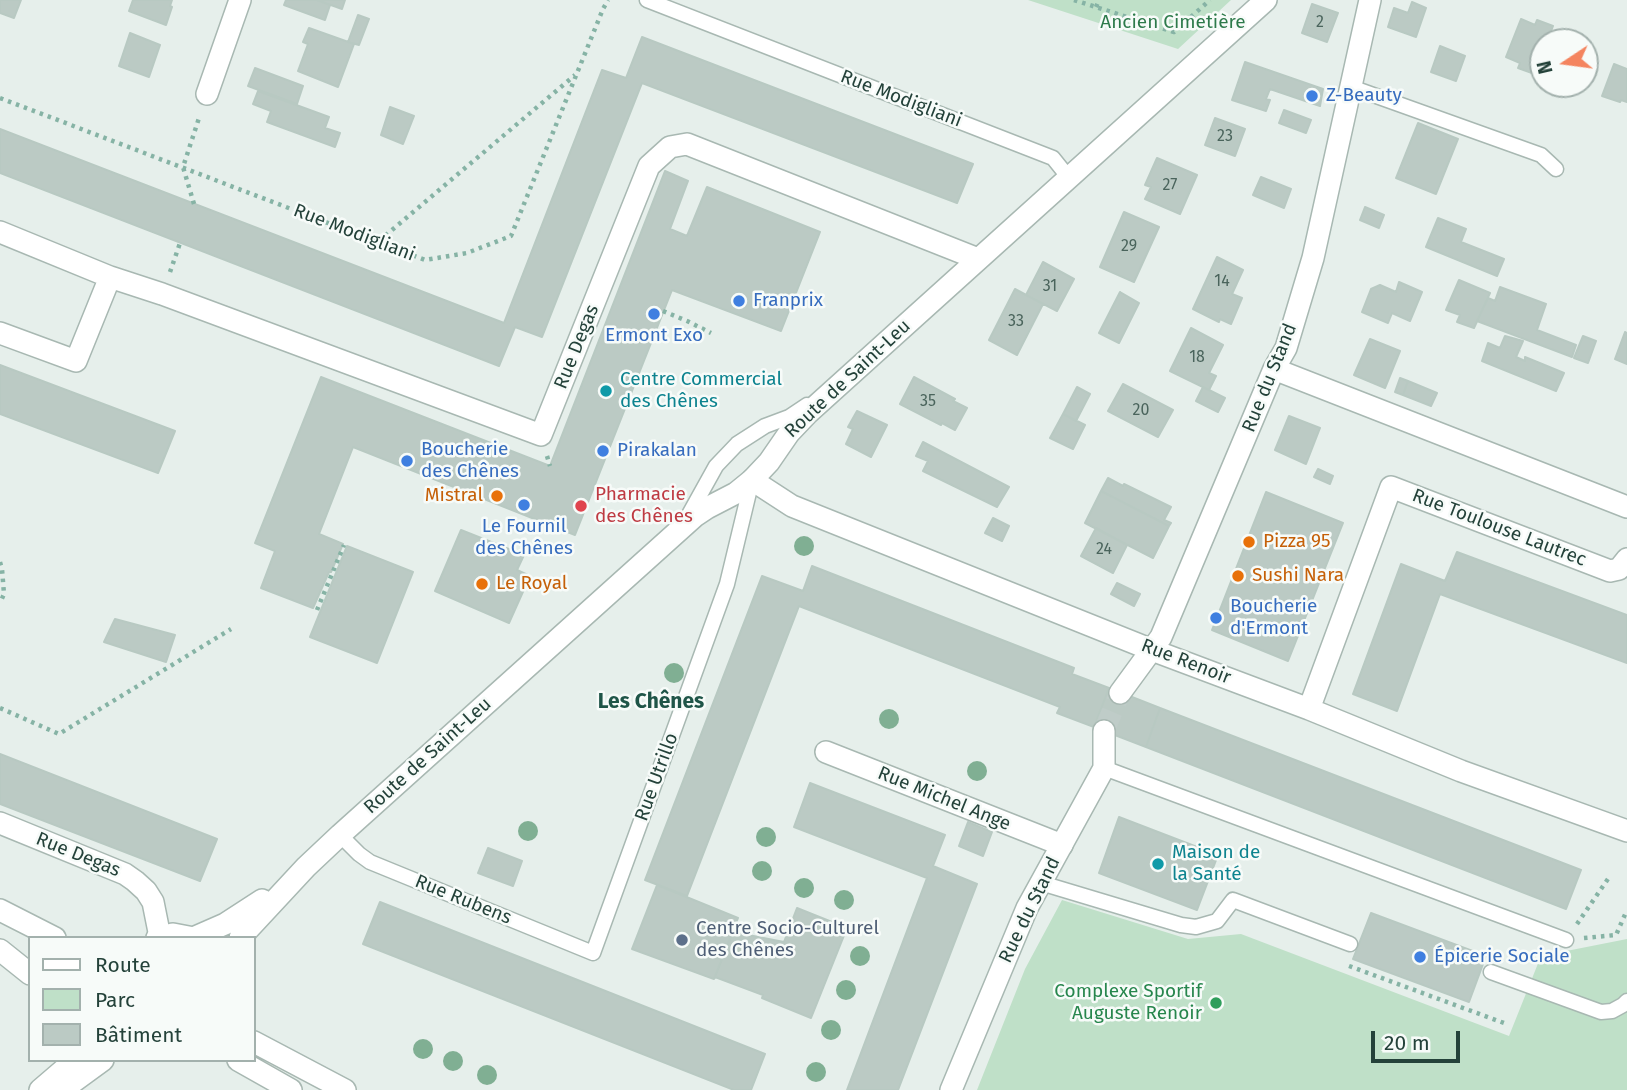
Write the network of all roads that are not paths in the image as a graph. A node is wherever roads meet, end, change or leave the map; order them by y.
1 (240, 0) edge
2 (647, 0) edge
3 (1266, 0) edge
4 (1370, 0) edge
5 (1352, 87) junction
6 (207, 94) road end
7 (1556, 169) dead end
8 (1069, 178) junction
9 (0, 232) edge
10 (978, 259) junction
11 (110, 277) junction
12 (0, 332) edge
13 (1274, 369) junction
14 (838, 386) junction
15 (752, 480) junction
16 (1627, 507) edge
17 (680, 530) junction
18 (1627, 559) edge
19 (1152, 650) junction
20 (1120, 693) tunnel mouth
21 (1309, 709) junction
22 (1104, 731) tunnel mouth
23 (826, 752) dead end
24 (1104, 768) junction
25 (0, 823) edge
26 (1627, 831) edge
27 (340, 835) junction
28 (1062, 845) junction
29 (306, 867) junction
30 (1041, 883) junction
31 (0, 910) edge
32 (51, 936) edge
33 (159, 936) edge
34 (164, 936) edge
35 (184, 936) edge
36 (199, 936) edge
37 (242, 936) edge
38 (1566, 940) road end
39 (1350, 944) road end
40 (0, 948) edge
41 (593, 953) joint
42 (28, 958) edge
43 (28, 972) edge
44 (1491, 972) dead end
45 (1627, 1001) edge
46 (256, 1043) edge
47 (53, 1062) edge
48 (73, 1062) edge
49 (99, 1062) edge
50 (242, 1062) edge
51 (49, 1088) edge
52 (291, 1090) edge
53 (345, 1090) edge
54 (951, 1090) edge

1 - 6 street
2 - 8 lane, Rue Modigliani
3 - 8 street, Route de Saint-Leu
4 - 5 street, Rue du Stand
5 - 7 lane
5 - 13 street, Rue du Stand
8 - 10 street, Route de Saint-Leu
9 - 11 street, Rue Degas
10 - 11 street, Rue Degas
10 - 14 street, Route de Saint-Leu
11 - 12 street
13 - 16 street
13 - 19 street, Rue du Stand
14 - 15 street, Route de Saint-Leu
14 - 17 lane
15 - 17 street, Route de Saint-Leu
15 - 19 street, Rue Renoir
15 - 41 lane, Rue Utrillo
17 - 27 street, Route de Saint-Leu
18 - 21 street, Rue Toulouse Lautrec
19 - 20 street, Rue du Stand
19 - 21 street, Rue Renoir
21 - 26 street, Rue Renoir
22 - 24 street, Rue du Stand
23 - 28 street, Rue Michel Ange
24 - 28 street, Rue du Stand
24 - 38 lane
25 - 33 street, Rue Degas
27 - 29 street, Route de Saint-Leu
27 - 41 lane, Rue Rubens
28 - 30 street, Rue du Stand
29 - 36 street, Route de Saint-Leu
29 - 37 street, Route de Saint-Leu
30 - 39 lane
30 - 54 street, Rue du Stand
31 - 32 street
34 - 35 street
40 - 42 street
40 - 43 street
44 - 45 lane
46 - 53 street
47 - 51 street
48 - 51 street
49 - 51 street
50 - 52 street

